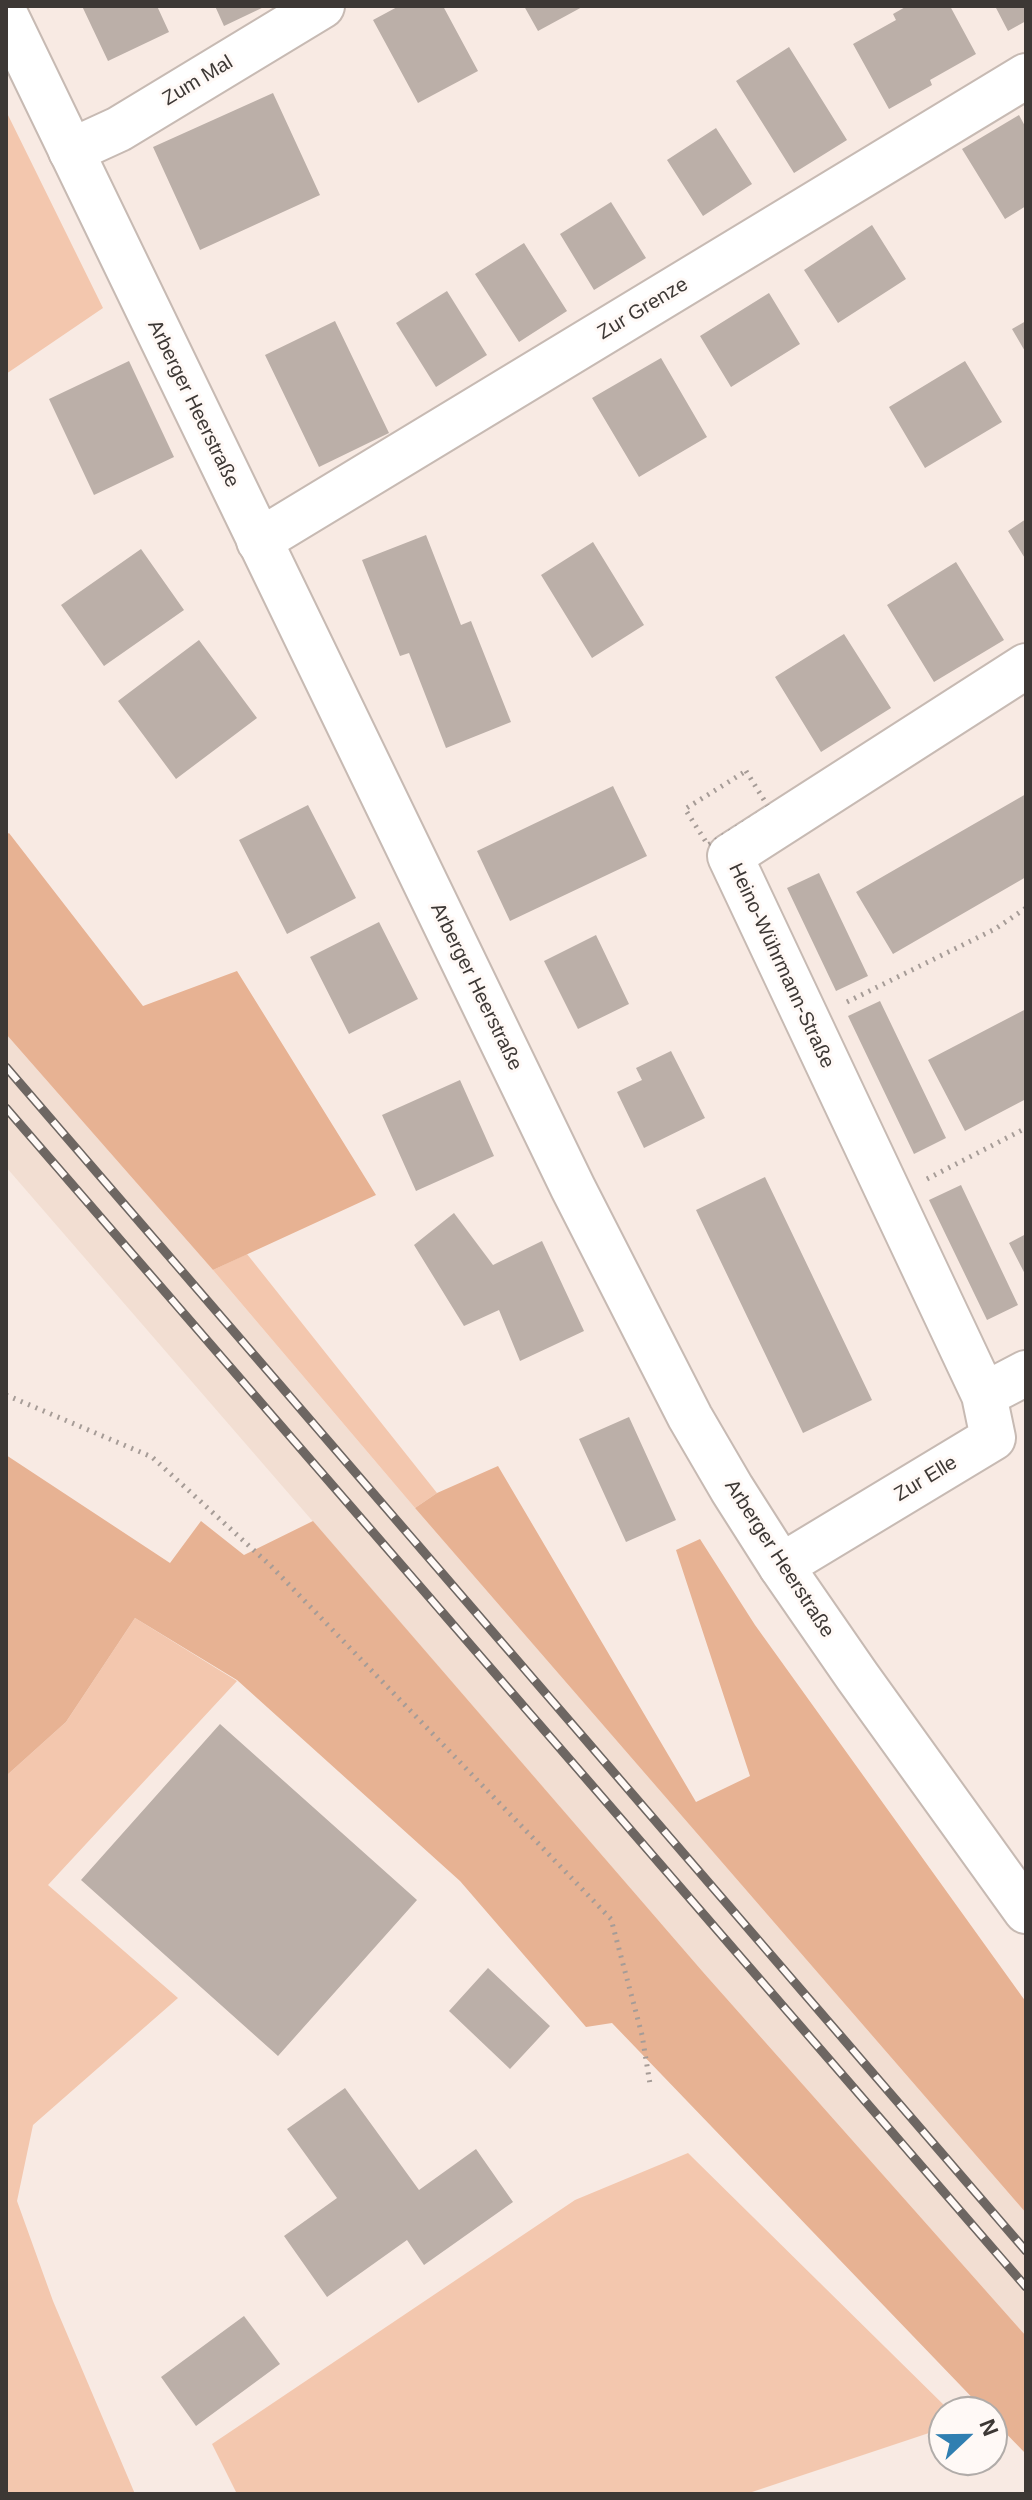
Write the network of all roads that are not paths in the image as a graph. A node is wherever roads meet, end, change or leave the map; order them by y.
1 (322, 6) edge
2 (6, 16) edge
3 (1026, 76) edge
4 (71, 151) junction
5 (259, 541) junction
6 (1026, 666) edge
7 (1026, 1373) edge
8 (984, 1395) junction
9 (781, 1566) junction
10 (1026, 1911) edge

1 - 4 street, Zum Mal
2 - 4 street, Arberger Heerstraße
3 - 5 street, Zur Grenze
4 - 5 street, Arberger Heerstraße
5 - 9 street, Arberger Heerstraße
6 - 8 street, Heino-Wührmann-Straße
7 - 8 street
8 - 9 street, Zur Elle
9 - 10 street, Arberger Heerstraße

